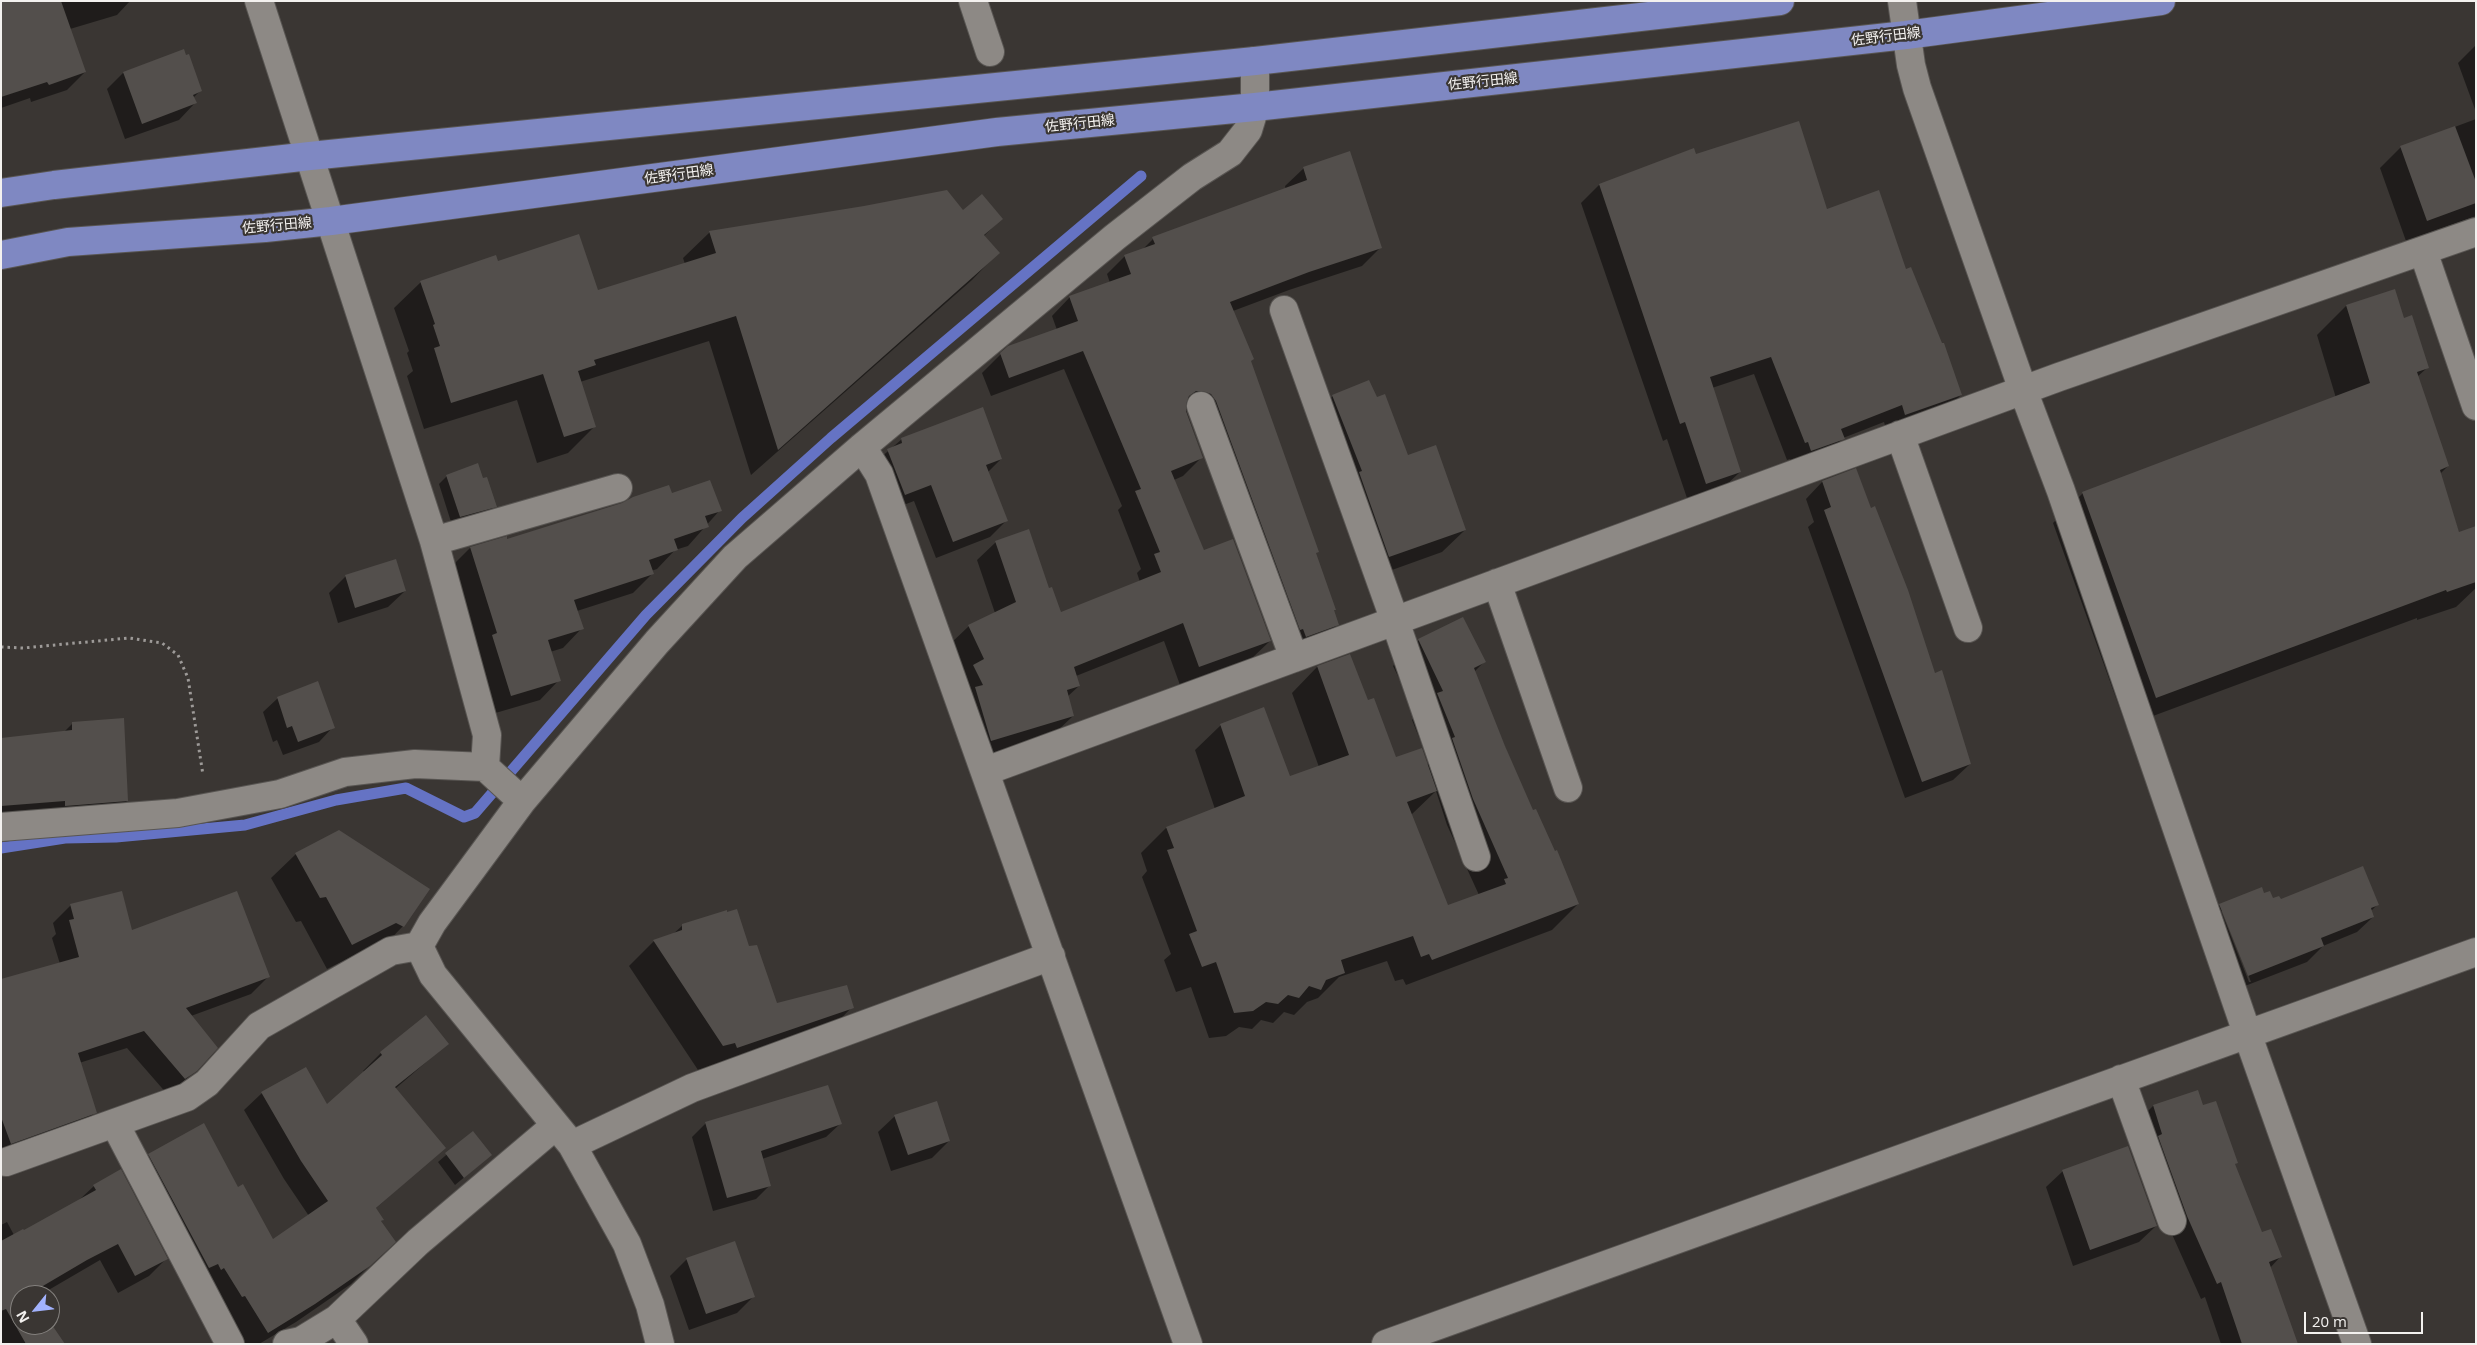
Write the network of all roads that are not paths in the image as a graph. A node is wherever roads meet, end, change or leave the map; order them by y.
1 (259, 1) edge
2 (973, 1) edge
3 (1780, 1) edge
4 (1902, 1) edge
5 (2161, 1) edge
6 (1906, 35) junction
7 (990, 52) dead end
8 (1255, 61) junction
9 (1255, 107) junction
10 (310, 156) junction
11 (1, 193) edge
12 (332, 221) junction
13 (2476, 232) edge
14 (2423, 251) junction
15 (1, 255) edge
16 (1284, 310) dead end
17 (2023, 390) junction
18 (1201, 406) dead end
19 (2476, 406) edge
20 (1900, 435) junction
21 (862, 447) junction
22 (618, 488) dead end
23 (434, 541) junction
24 (1497, 583) junction
25 (1395, 621) junction
26 (1968, 628) dead end
27 (1294, 658) junction
28 (485, 767) junction
29 (986, 771) junction
30 (1568, 788) dead end
31 (522, 801) junction
32 (1, 826) edge
33 (1476, 857) dead end
34 (419, 946) junction
35 (2476, 952) edge
36 (1051, 956) junction
37 (2247, 1034) junction
38 (2121, 1079) junction
39 (115, 1124) junction
40 (564, 1135) junction
41 (6, 1162) dead end
42 (2172, 1221) dead end
43 (337, 1319) junction
44 (230, 1344) edge
45 (287, 1344) edge
46 (354, 1344) edge
47 (660, 1344) edge
48 (1188, 1344) edge
49 (1386, 1344) edge
50 (2357, 1344) edge

1 - 10 street
2 - 7 street
3 - 8 main road
4 - 6 street
5 - 6 main road, 佐野行田線
6 - 9 main road, 佐野行田線
6 - 17 street
8 - 9 street
8 - 10 main road
9 - 12 main road, 佐野行田線
9 - 21 street
10 - 11 main road
10 - 12 street
12 - 15 main road, 佐野行田線
12 - 23 street
13 - 14 street
14 - 17 street
14 - 19 street
16 - 25 street
17 - 20 street
17 - 37 street
18 - 27 street
20 - 24 street
20 - 26 street
21 - 29 street
21 - 31 street
22 - 23 street
23 - 28 street
24 - 25 street
24 - 30 street
25 - 27 street
25 - 33 street
27 - 29 street
28 - 31 street
28 - 32 street
29 - 36 street
31 - 34 street
34 - 39 street
34 - 40 street
35 - 37 street
36 - 40 street
36 - 48 street
37 - 38 street
37 - 50 street
38 - 42 street
38 - 49 street
39 - 41 street
39 - 44 street
40 - 43 street
40 - 47 street
43 - 45 street
43 - 46 street

